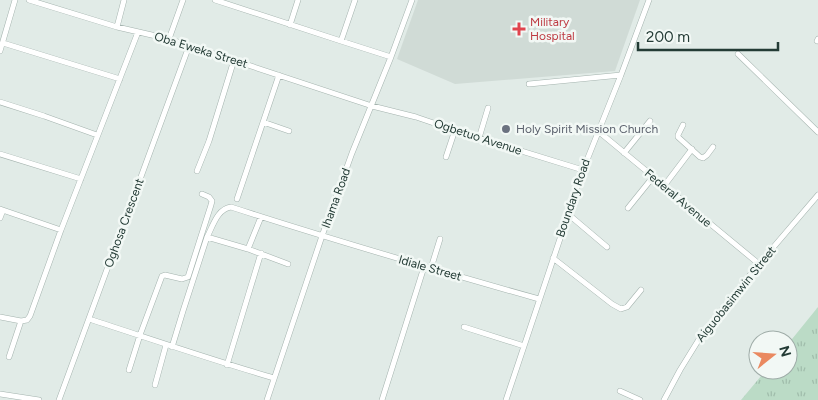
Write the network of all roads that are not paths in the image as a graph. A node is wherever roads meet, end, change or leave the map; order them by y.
1 (15, 0) edge
2 (29, 0) edge
3 (124, 0) edge
4 (183, 0) edge
5 (215, 0) edge
6 (298, 0) edge
7 (355, 0) edge
8 (412, 0) edge
9 (649, 0) edge
10 (290, 25) junction
11 (117, 27) junction
12 (138, 32) junction
13 (169, 39) junction
14 (340, 41) junction
15 (2, 43) junction
16 (189, 46) junction
17 (0, 51) edge
18 (738, 54) dead end
19 (391, 57) junction
20 (234, 60) junction
21 (279, 75) junction
22 (621, 75) junction
23 (120, 79) junction
24 (530, 84) dead end
25 (0, 102) edge
26 (372, 106) junction
27 (488, 108) dead end
28 (650, 121) dead end
29 (263, 122) junction
30 (683, 125) dead end
31 (455, 130) junction
32 (289, 131) dead end
33 (598, 131) junction
34 (818, 132) edge
35 (97, 135) junction
36 (479, 138) junction
37 (713, 147) dead end
38 (692, 149) junction
39 (624, 153) junction
40 (0, 154) edge
41 (446, 157) dead end
42 (583, 170) junction
43 (197, 172) dead end
44 (653, 177) junction
45 (81, 179) junction
46 (664, 186) junction
47 (202, 194) dead end
48 (818, 194) edge
49 (237, 199) dead end
50 (628, 208) dead end
51 (1, 210) edge
52 (568, 214) junction
53 (261, 217) junction
54 (0, 218) edge
55 (61, 230) junction
56 (322, 236) junction
57 (207, 237) junction
58 (440, 239) dead end
59 (607, 247) dead end
60 (248, 249) junction
61 (261, 254) junction
62 (553, 258) junction
63 (288, 264) dead end
64 (759, 264) junction
65 (424, 266) junction
66 (431, 268) junction
67 (641, 290) dead end
68 (539, 299) junction
69 (0, 317) edge
70 (89, 319) junction
71 (21, 321) junction
72 (464, 327) dead end
73 (140, 335) junction
74 (166, 345) junction
75 (524, 346) junction
76 (172, 347) junction
77 (9, 357) dead end
78 (227, 365) junction
79 (130, 370) dead end
80 (274, 378) junction
81 (155, 385) dead end
82 (620, 392) dead end
83 (0, 394) edge
84 (39, 400) edge
85 (59, 400) edge
86 (267, 400) edge
87 (382, 400) edge
88 (506, 400) edge
89 (640, 400) edge
90 (664, 400) edge

1 - 15 street
2 - 11 street, Oba Eweka Street
3 - 11 street
4 - 13 street
5 - 10 street
6 - 10 street
7 - 14 street
8 - 19 street, Ihama Road
9 - 22 street, Boundary Road
10 - 14 street
11 - 12 street, Oba Eweka Street
12 - 13 street, Oba Eweka Street
12 - 23 street
13 - 16 street, Oba Eweka Street
14 - 19 street
15 - 17 street
15 - 23 street
16 - 20 street, Oba Eweka Street
16 - 70 street, Oghosa Crescent
18 - 34 street
19 - 26 street, Ihama Road
20 - 21 street, Oba Eweka Street
20 - 43 street
21 - 26 street, Oba Eweka Street
21 - 29 street
22 - 24 street
22 - 33 street, Boundary Road
23 - 35 street
25 - 35 street
26 - 31 street, Ogbetuo Avenue
26 - 56 street, Ihama Road
27 - 36 street
28 - 39 street
29 - 32 street
29 - 49 street
30 - 38 street
31 - 36 street, Ogbetuo Avenue
31 - 41 street
33 - 39 street, Federal Avenue
33 - 42 street, Boundary Road
35 - 45 street
36 - 42 street, Ogbetuo Avenue
37 - 38 street
38 - 46 street
39 - 44 street, Federal Avenue
40 - 45 street
42 - 52 street, Boundary Road
44 - 46 street, Federal Avenue
44 - 50 street
45 - 55 street
46 - 64 street, Federal Avenue
47 - 73 street
48 - 64 street, Aiguobasimwin Street
51 - 54 street
51 - 55 street
52 - 59 street
52 - 62 street, Boundary Road
53 - 56 street, Idiale Street
53 - 57 street, Idiale Street
53 - 60 street
55 - 71 street
56 - 65 street, Idiale Street
56 - 80 street, Ihama Road
57 - 60 street
57 - 76 street
58 - 66 street
60 - 61 street
61 - 63 street
61 - 78 street
62 - 67 street
62 - 68 street, Boundary Road
64 - 90 street, Aiguobasimwin Street
65 - 66 street, Idiale Street
65 - 87 street
66 - 68 street, Idiale Street
68 - 75 street, Boundary Road
69 - 71 street
70 - 73 street
70 - 85 street, Oghosa Crescent
71 - 77 street
72 - 75 street
73 - 74 street
73 - 79 street
74 - 76 street
74 - 81 street
75 - 88 street, Boundary Road
76 - 78 street
78 - 80 street
80 - 86 street, Ihama Road
82 - 89 street
83 - 84 street

